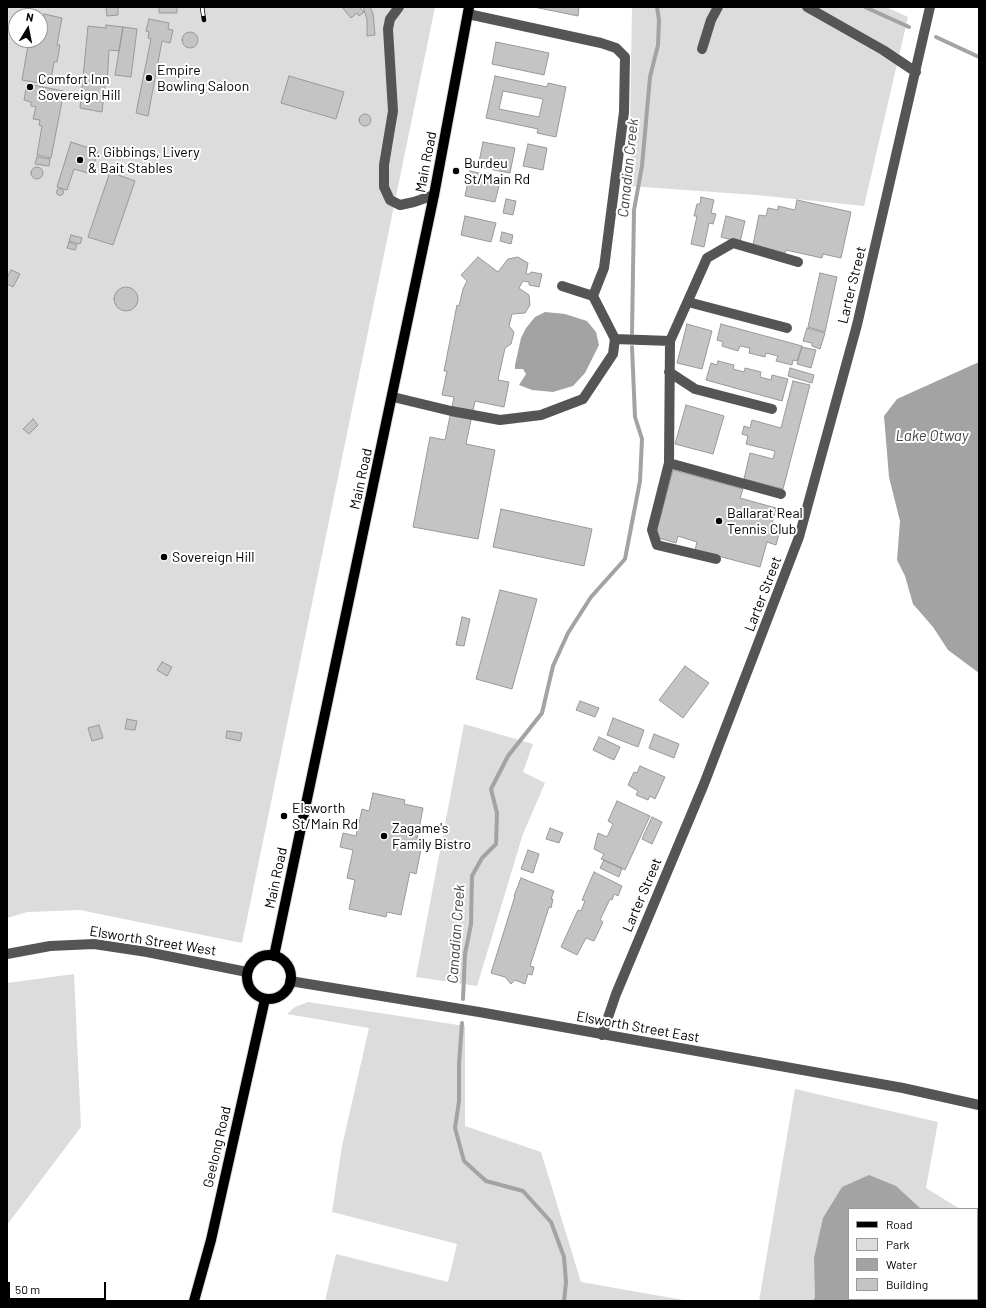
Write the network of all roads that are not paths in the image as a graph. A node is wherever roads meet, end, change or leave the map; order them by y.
1 (399, 7) edge
2 (718, 7) edge
3 (807, 7) edge
4 (930, 7) edge
5 (468, 11) edge
6 (702, 49) dead end
7 (916, 72) junction
8 (434, 195) junction
9 (798, 262) dead end
10 (562, 286) dead end
11 (593, 296) junction
12 (688, 302) junction
13 (787, 328) dead end
14 (615, 339) junction
15 (670, 341) junction
16 (669, 372) junction
17 (392, 397) junction
18 (772, 409) dead end
19 (669, 463) junction
20 (781, 494) dead end
21 (716, 559) dead end
22 (7, 954) edge
23 (274, 956) junction
24 (247, 972) junction
25 (290, 981) junction
26 (266, 999) junction
27 (602, 1035) junction
28 (979, 1105) edge
29 (194, 1301) edge

1 - 8 street
2 - 6 street
3 - 7 street
4 - 7 street, Larter Street
5 - 8 main road, Main Road
5 - 11 street
7 - 27 street, Larter Street
8 - 17 main road, Main Road
9 - 12 street
10 - 11 street
11 - 14 street
12 - 13 street
12 - 15 street
14 - 15 street
14 - 17 street
15 - 16 street
16 - 18 street
16 - 19 street
17 - 23 main road, Main Road
19 - 20 street
19 - 21 street
22 - 24 street, Elsworth Street West
23 - 24 main road
23 - 25 main road
24 - 26 main road
25 - 26 main road
25 - 27 street, Elsworth Street East
26 - 29 main road, Geelong Road
27 - 28 street, Elsworth Street East

